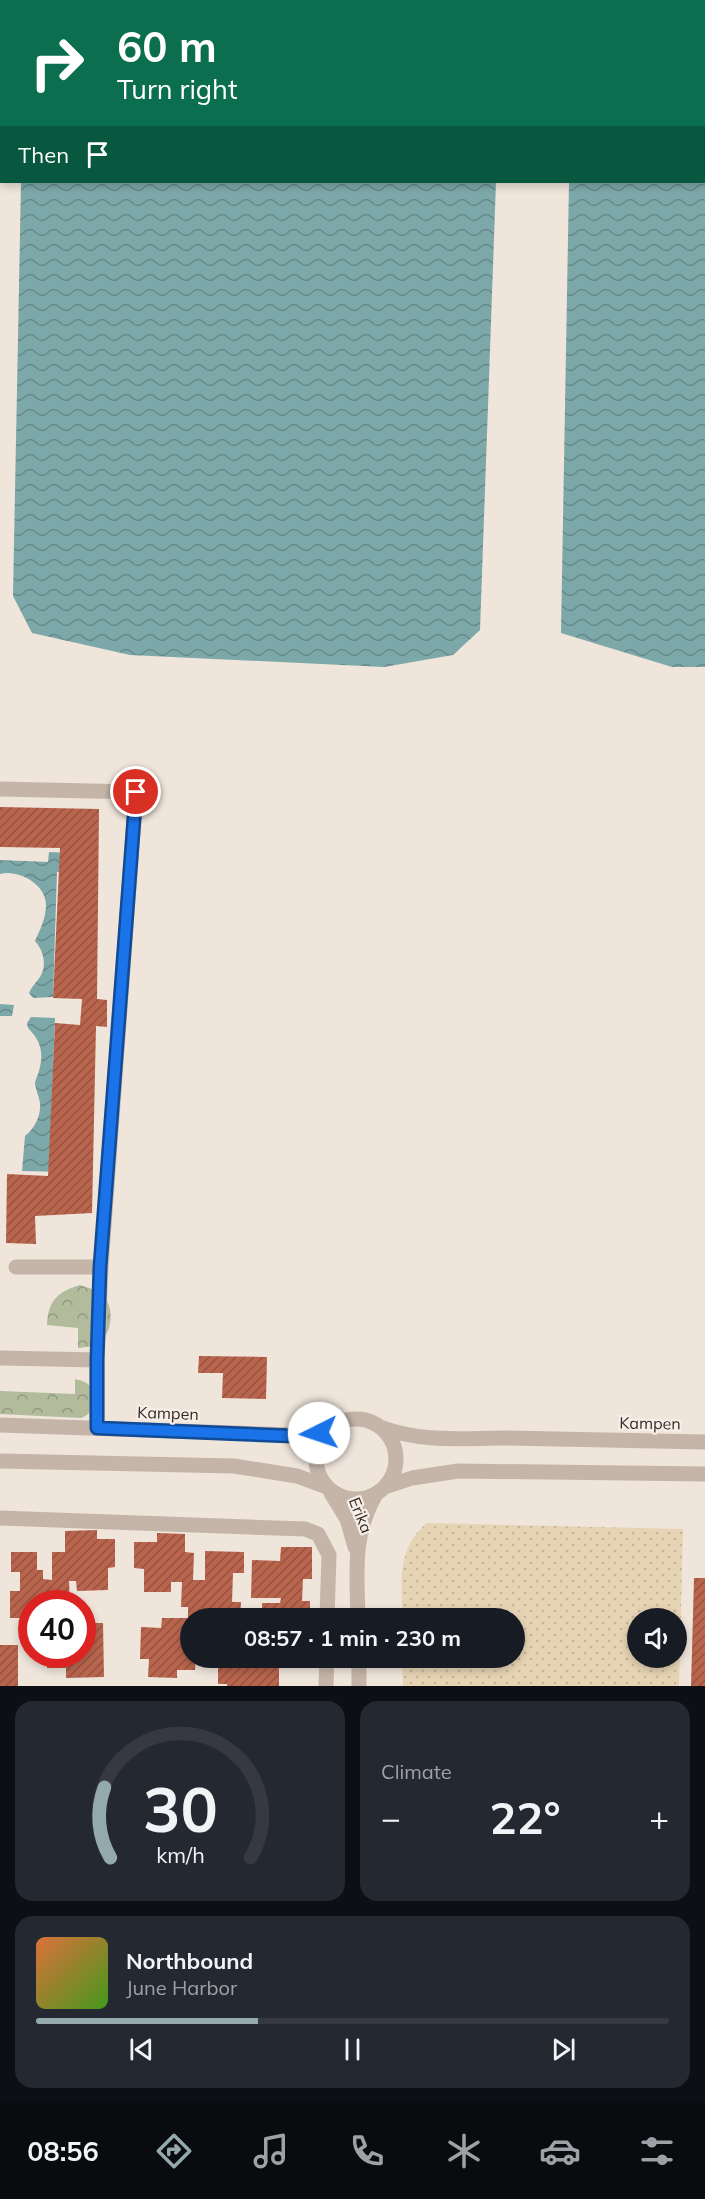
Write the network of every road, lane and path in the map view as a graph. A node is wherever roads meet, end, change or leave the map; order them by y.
1 (0, 789) edge
2 (16, 1267) dead end
3 (100, 1267) junction
4 (0, 1358) edge
5 (97, 1360) junction
6 (0, 1425) edge
7 (332, 1427) junction
8 (380, 1427) junction
9 (97, 1428) junction
10 (705, 1442) edge
11 (0, 1461) edge
12 (701, 1474) edge
13 (705, 1488) edge
14 (329, 1490) junction
15 (381, 1491) junction
16 (0, 1518) edge
17 (356, 1553) junction
18 (327, 1608) edge
19 (358, 1608) edge
20 (327, 1668) edge
21 (358, 1668) edge
22 (326, 1686) edge
23 (359, 1686) edge

1 - 3 street
2 - 3 street
3 - 5 street
4 - 5 street
5 - 9 street
6 - 9 street, Kampen
7 - 8 street
7 - 9 street, Kampen
7 - 14 street
8 - 10 street, Kampen
8 - 15 street
11 - 14 street
12 - 13 street
12 - 15 street
14 - 15 street
14 - 17 street, Erika
15 - 17 street, Erika
16 - 18 street
17 - 19 street, Erika
20 - 22 street
21 - 23 street

